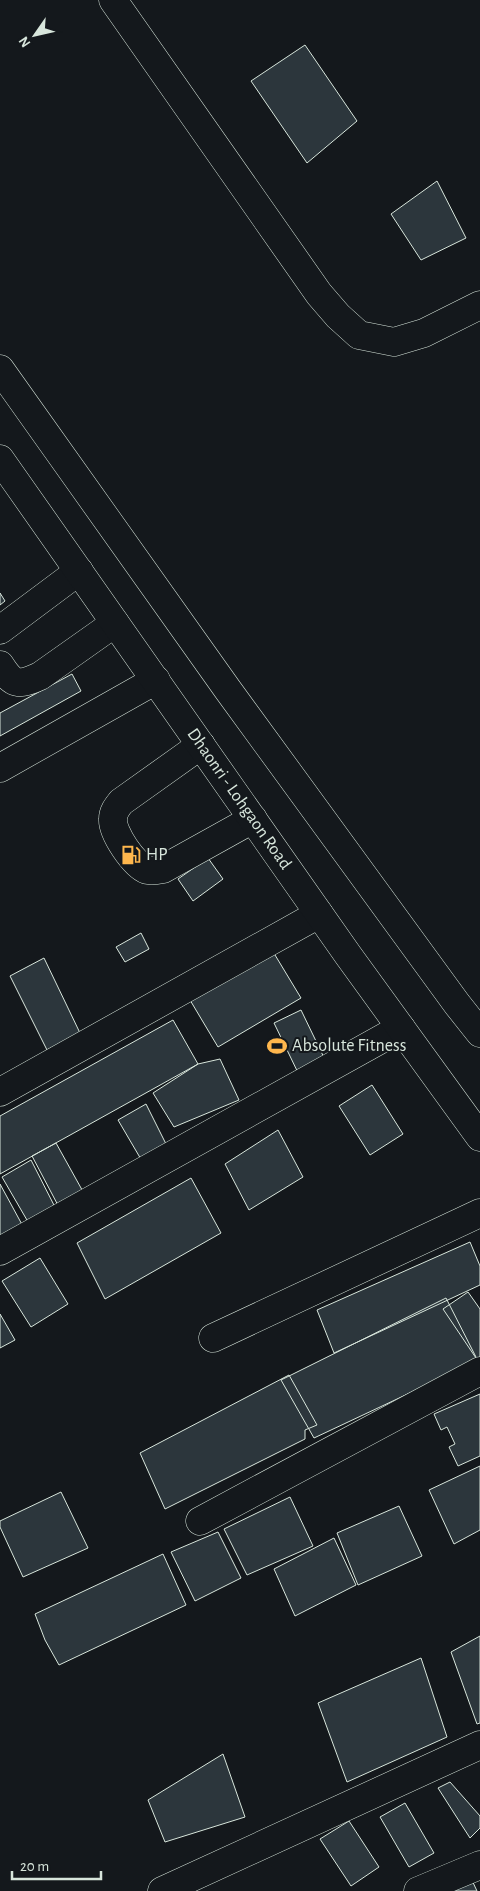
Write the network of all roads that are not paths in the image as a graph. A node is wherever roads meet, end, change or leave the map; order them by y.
1 (113, 0) edge
2 (480, 305) edge
3 (0, 369) edge
4 (0, 459) edge
5 (79, 570) junction
6 (116, 623) junction
7 (0, 630) edge
8 (0, 665) edge
9 (156, 680) junction
10 (201, 745) junction
11 (0, 768) edge
12 (253, 819) junction
13 (319, 914) junction
14 (401, 1028) junction
15 (480, 1033) edge
16 (0, 1092) edge
17 (480, 1137) edge
18 (480, 1213) edge
19 (0, 1251) edge
20 (213, 1338) dead end
21 (480, 1371) edge
22 (200, 1521) dead end
23 (480, 1745) edge
24 (480, 1865) edge
25 (162, 1891) edge
26 (418, 1891) edge

1 - 2 street
3 - 15 street
4 - 5 street, Dhaonri - Lohgaon Road
5 - 6 street, Dhaonri - Lohgaon Road
5 - 7 street
6 - 8 street
6 - 9 street, Dhaonri - Lohgaon Road
9 - 10 street, Dhaonri - Lohgaon Road
9 - 11 street
10 - 12 street, Dhaonri - Lohgaon Road
10 - 12 street
12 - 13 street, Dhaonri - Lohgaon Road
13 - 14 street, Dhaonri - Lohgaon Road
13 - 16 street
14 - 17 street, Dhaonri - Lohgaon Road
14 - 19 street
18 - 20 street
21 - 22 street
23 - 25 street
24 - 26 street

